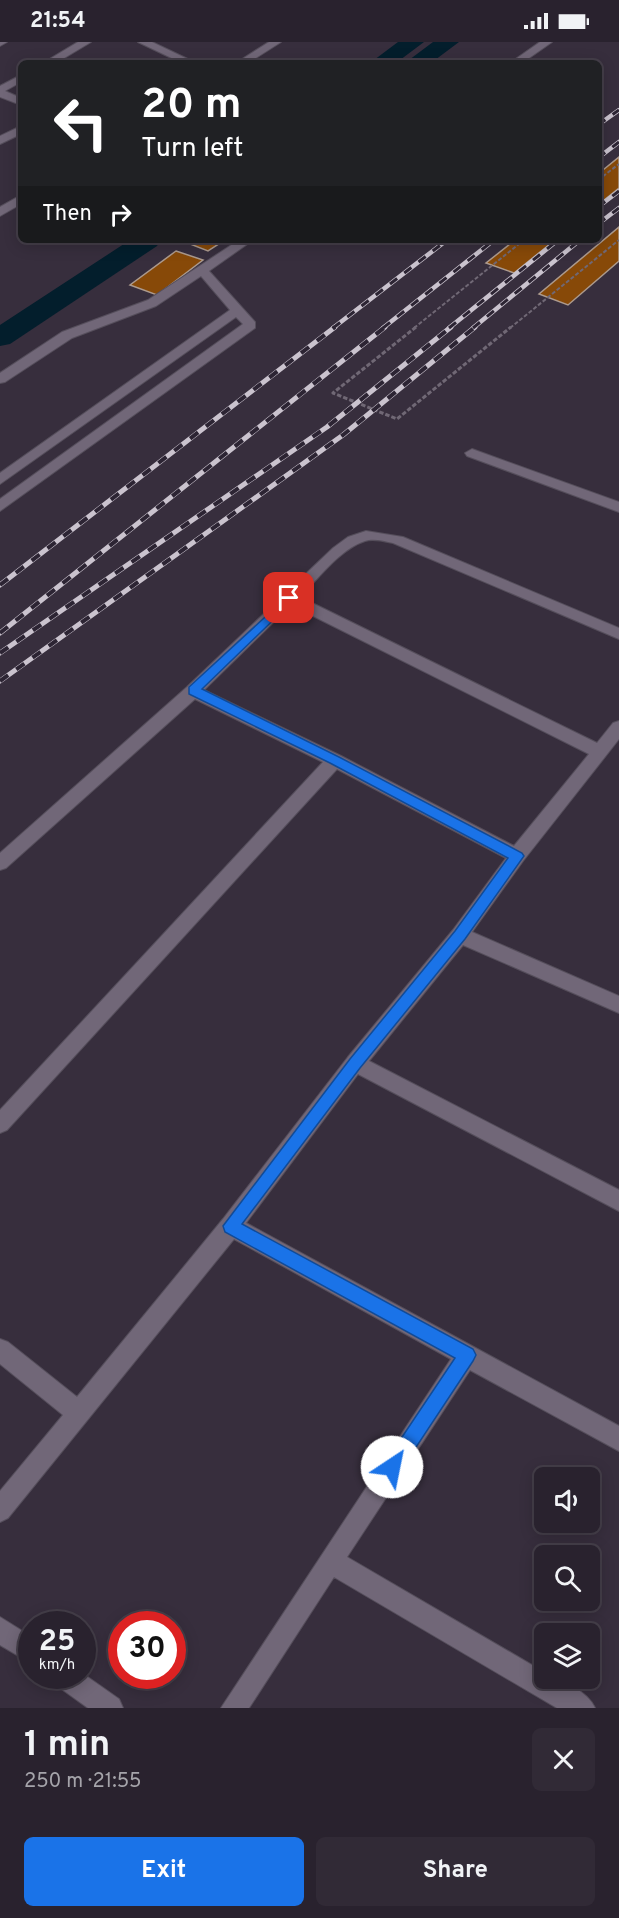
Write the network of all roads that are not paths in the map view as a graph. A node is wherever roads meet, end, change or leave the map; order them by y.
1 (86, 42) edge
2 (143, 42) edge
3 (276, 42) edge
4 (547, 42) edge
5 (53, 60) edge
6 (184, 60) edge
7 (246, 60) edge
8 (520, 60) edge
9 (18, 80) edge
10 (0, 91) edge
11 (18, 100) edge
12 (18, 131) edge
13 (0, 141) edge
14 (18, 201) edge
15 (0, 212) edge
16 (242, 243) edge
17 (202, 270) junction
18 (237, 311) junction
19 (0, 379) edge
20 (472, 453) dead end
21 (0, 480) edge
22 (0, 506) edge
23 (619, 507) edge
24 (289, 598) junction
25 (619, 634) edge
26 (193, 690) junction
27 (619, 727) edge
28 (598, 751) junction
29 (335, 760) junction
30 (517, 856) junction
31 (0, 863) edge
32 (460, 935) junction
33 (619, 1005) edge
34 (355, 1063) junction
35 (0, 1124) edge
36 (619, 1201) edge
37 (231, 1226) junction
38 (0, 1350) edge
39 (467, 1355) junction
40 (78, 1412) junction
41 (619, 1439) edge
42 (0, 1510) edge
43 (330, 1561) junction
44 (0, 1629) edge
45 (18, 1642) edge
46 (83, 1689) edge
47 (110, 1708) edge
48 (234, 1708) edge
49 (582, 1708) edge

1 - 5 street
2 - 6 street
3 - 7 street
4 - 8 street
9 - 10 street
10 - 11 street
12 - 13 street
14 - 15 street
16 - 17 street
17 - 18 street
17 - 19 street
18 - 21 street
18 - 22 street
20 - 23 street
24 - 25 street
24 - 26 street
24 - 28 street
26 - 29 street
26 - 31 street
27 - 28 street
28 - 30 street
29 - 30 street
29 - 35 street
30 - 32 street
32 - 33 street
32 - 34 street
34 - 36 street
34 - 37 street
37 - 39 street
37 - 40 street
38 - 40 street
39 - 41 street
39 - 43 street
40 - 42 street
43 - 48 street
43 - 49 street
44 - 45 street
46 - 47 street

